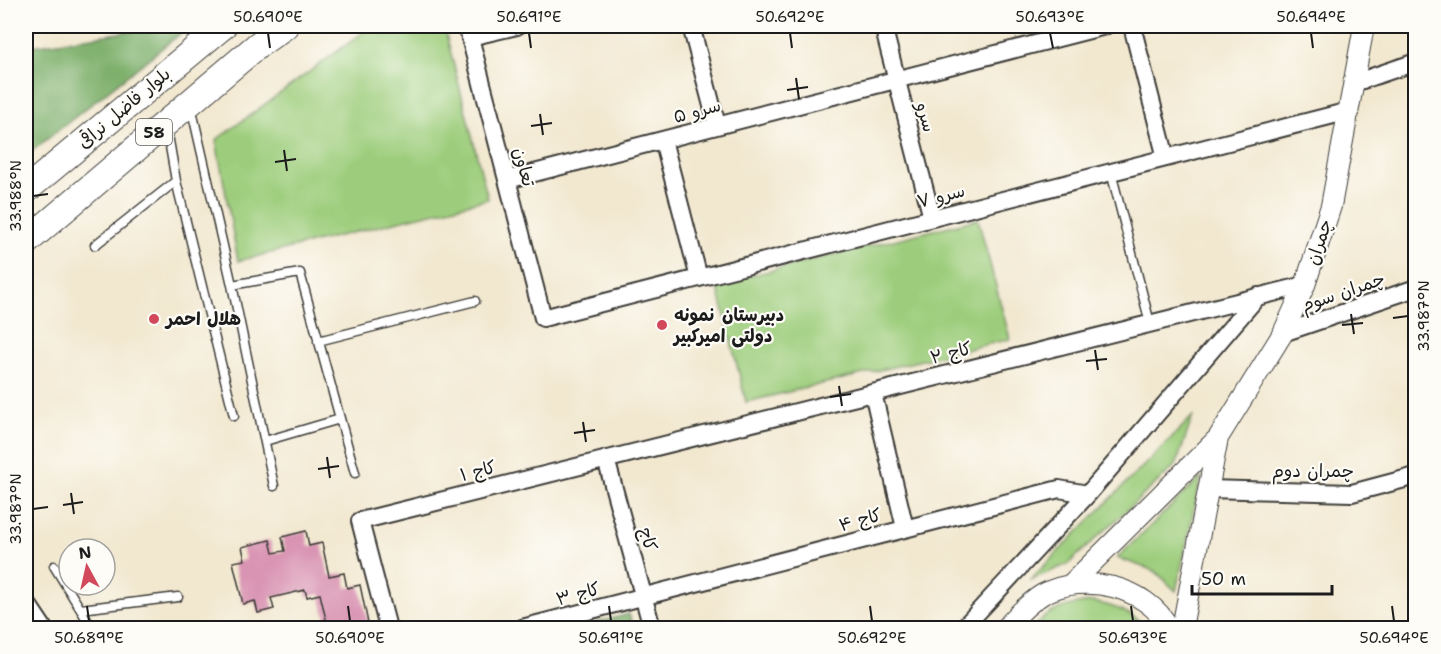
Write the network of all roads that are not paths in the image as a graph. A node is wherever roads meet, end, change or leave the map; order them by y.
1 (223, 26) edge
2 (285, 26) edge
3 (516, 26) edge
4 (691, 26) edge
5 (883, 26) edge
6 (1105, 26) edge
7 (1132, 26) edge
8 (1364, 26) edge
9 (1075, 29) edge
10 (468, 31) edge
11 (1416, 62) edge
12 (896, 79) junction
13 (1354, 82) junction
14 (190, 102) junction
15 (1349, 111) junction
16 (165, 123) junction
17 (717, 125) junction
18 (663, 140) junction
19 (1166, 158) junction
20 (1111, 172) junction
21 (507, 180) junction
22 (176, 181) junction
23 (26, 190) edge
24 (932, 218) junction
25 (26, 242) edge
26 (95, 244) dead end
27 (699, 278) junction
28 (232, 285) junction
29 (1305, 285) junction
30 (1416, 288) edge
31 (1258, 296) junction
32 (475, 301) dead end
33 (543, 318) joint
34 (1150, 323) junction
35 (1283, 333) junction
36 (318, 341) junction
37 (873, 393) junction
38 (234, 416) dead end
39 (340, 419) junction
40 (1218, 438) junction
41 (265, 441) junction
42 (606, 459) junction
43 (355, 473) dead end
44 (1416, 476) edge
45 (274, 486) dead end
46 (1208, 489) junction
47 (1088, 494) junction
48 (905, 528) junction
49 (54, 566) dead end
50 (1071, 584) junction
51 (178, 597) dead end
52 (643, 597) junction
53 (26, 608) edge
54 (81, 609) junction
55 (40, 628) edge
56 (92, 628) edge
57 (388, 628) edge
58 (522, 628) edge
59 (652, 628) edge
60 (963, 628) edge
61 (1006, 628) edge
62 (1169, 628) edge
63 (1182, 628) edge

1 - 23 main road, بلوار فاضل نراقی / 58
2 - 14 main road, 58
3 - 10 street
4 - 17 street
5 - 12 street, سرو
6 - 9 street, سرو ۵
7 - 19 street
8 - 13 street, چمران
9 - 12 street, سرو ۵
10 - 21 street, تعاون
11 - 13 street
12 - 17 street, سرو ۵
12 - 24 street, سرو
13 - 15 street, چمران
14 - 16 main road, 58
14 - 28 lane
15 - 19 street, سرو ۷
15 - 29 street, چمران
16 - 22 lane
16 - 25 main road, 58
17 - 18 street, سرو ۵
18 - 21 street, سرو ۵
18 - 27 street
19 - 20 street, سرو ۷
20 - 24 street, سرو ۷
20 - 34 lane
21 - 33 street, تعاون
22 - 26 lane
22 - 38 lane
24 - 27 street, سرو ۷
27 - 33 street, سرو ۷
28 - 36 lane
28 - 41 lane
29 - 31 street, کاج ۲
29 - 35 street, چمران
30 - 35 street, چمران سوم
31 - 34 street, کاج ۲
31 - 47 street
32 - 36 lane
34 - 37 street, کاج ۲
35 - 40 street, چمران
36 - 39 lane
37 - 42 street, کاج ۲
37 - 48 street
39 - 41 lane
39 - 43 lane
40 - 46 street
40 - 50 street
41 - 45 lane
42 - 52 street, کاج
42 - 57 street, کاج ۱
44 - 46 street, چمران دوم
46 - 63 street
47 - 48 street, کاج ۴
47 - 60 street
48 - 52 street, کاج ۴
49 - 54 lane
50 - 61 street
50 - 62 street
51 - 54 lane
52 - 58 street, کاج ۳
52 - 59 street, کاج
53 - 55 main road
54 - 56 lane

